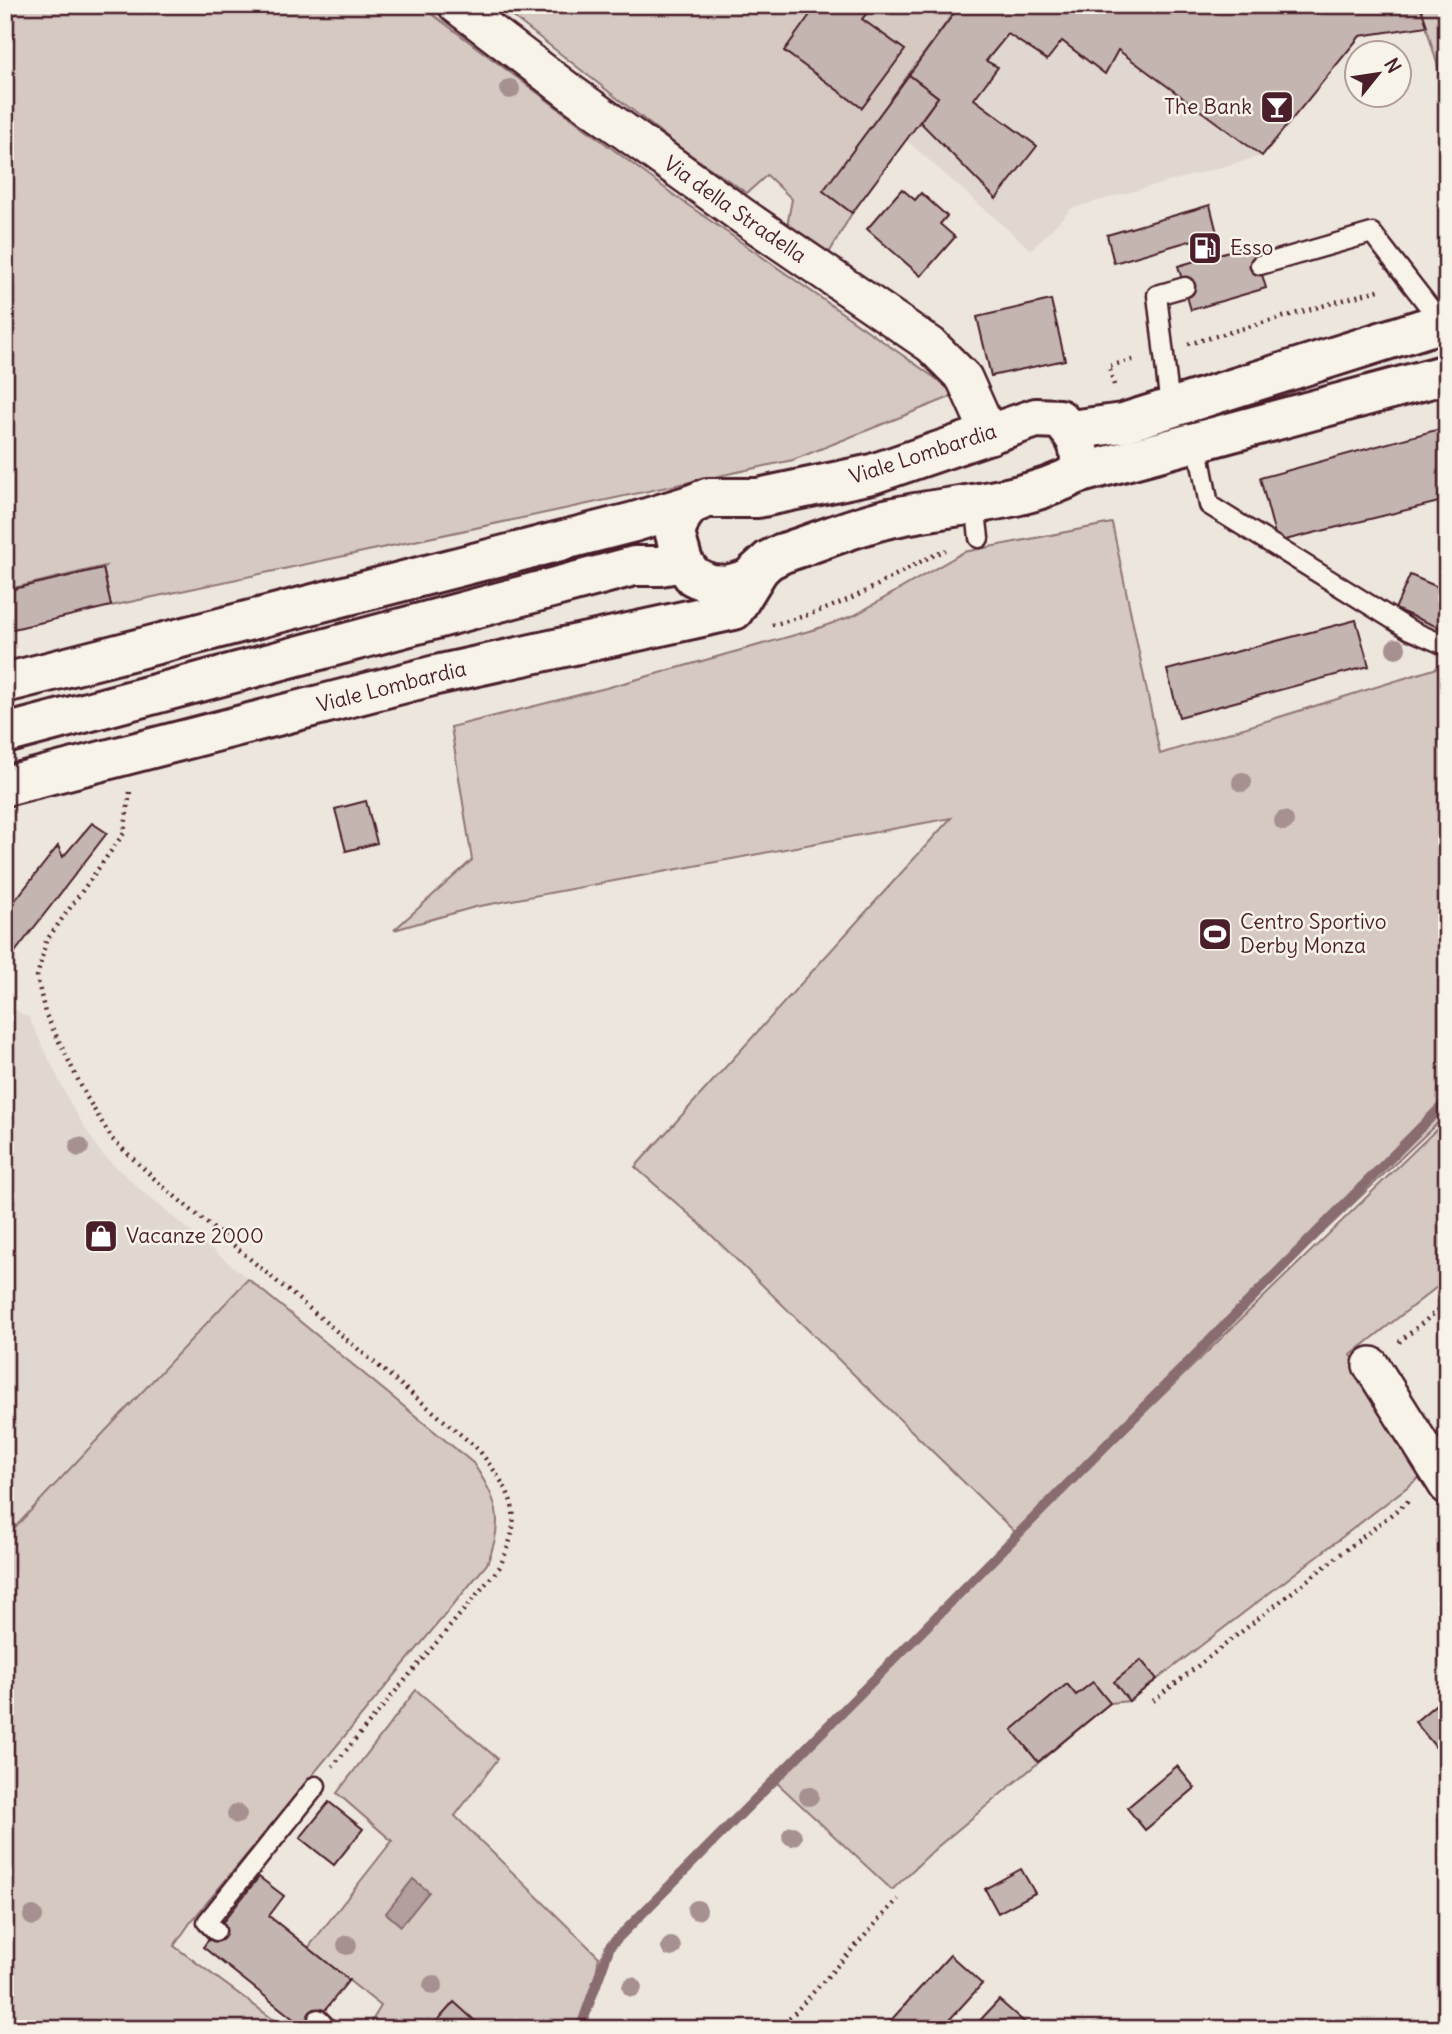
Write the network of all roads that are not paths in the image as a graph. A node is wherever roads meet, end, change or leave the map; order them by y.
1 (456, 5) edge
2 (1259, 265) dead end
3 (1185, 287) dead end
4 (1444, 322) edge
5 (1447, 374) edge
6 (1171, 407) junction
7 (1070, 430) junction
8 (990, 436) junction
9 (1196, 443) junction
10 (1077, 474) junction
11 (690, 505) junction
12 (683, 562) junction
13 (758, 571) junction
14 (1447, 646) edge
15 (5, 683) edge
16 (5, 734) edge
17 (5, 786) edge
18 (1371, 1365) road end
19 (1444, 1481) edge
20 (316, 1786) road end
21 (216, 1930) dead end

1 - 8 street, Via della Stradella
2 - 4 lane
3 - 6 lane
4 - 6 main road, Viale Lombardia
5 - 9 main road, Viale Lombardia
6 - 7 main road, Viale Lombardia
7 - 8 main road, Viale Lombardia
7 - 10 main road
8 - 11 main road, Viale Lombardia
9 - 10 main road, Viale Lombardia
9 - 14 lane
10 - 13 main road, Viale Lombardia
11 - 12 main road
11 - 15 main road, Viale Lombardia
12 - 13 main road, Viale Lombardia
12 - 16 main road
13 - 17 main road, Viale Lombardia
18 - 19 street
20 - 21 lane

